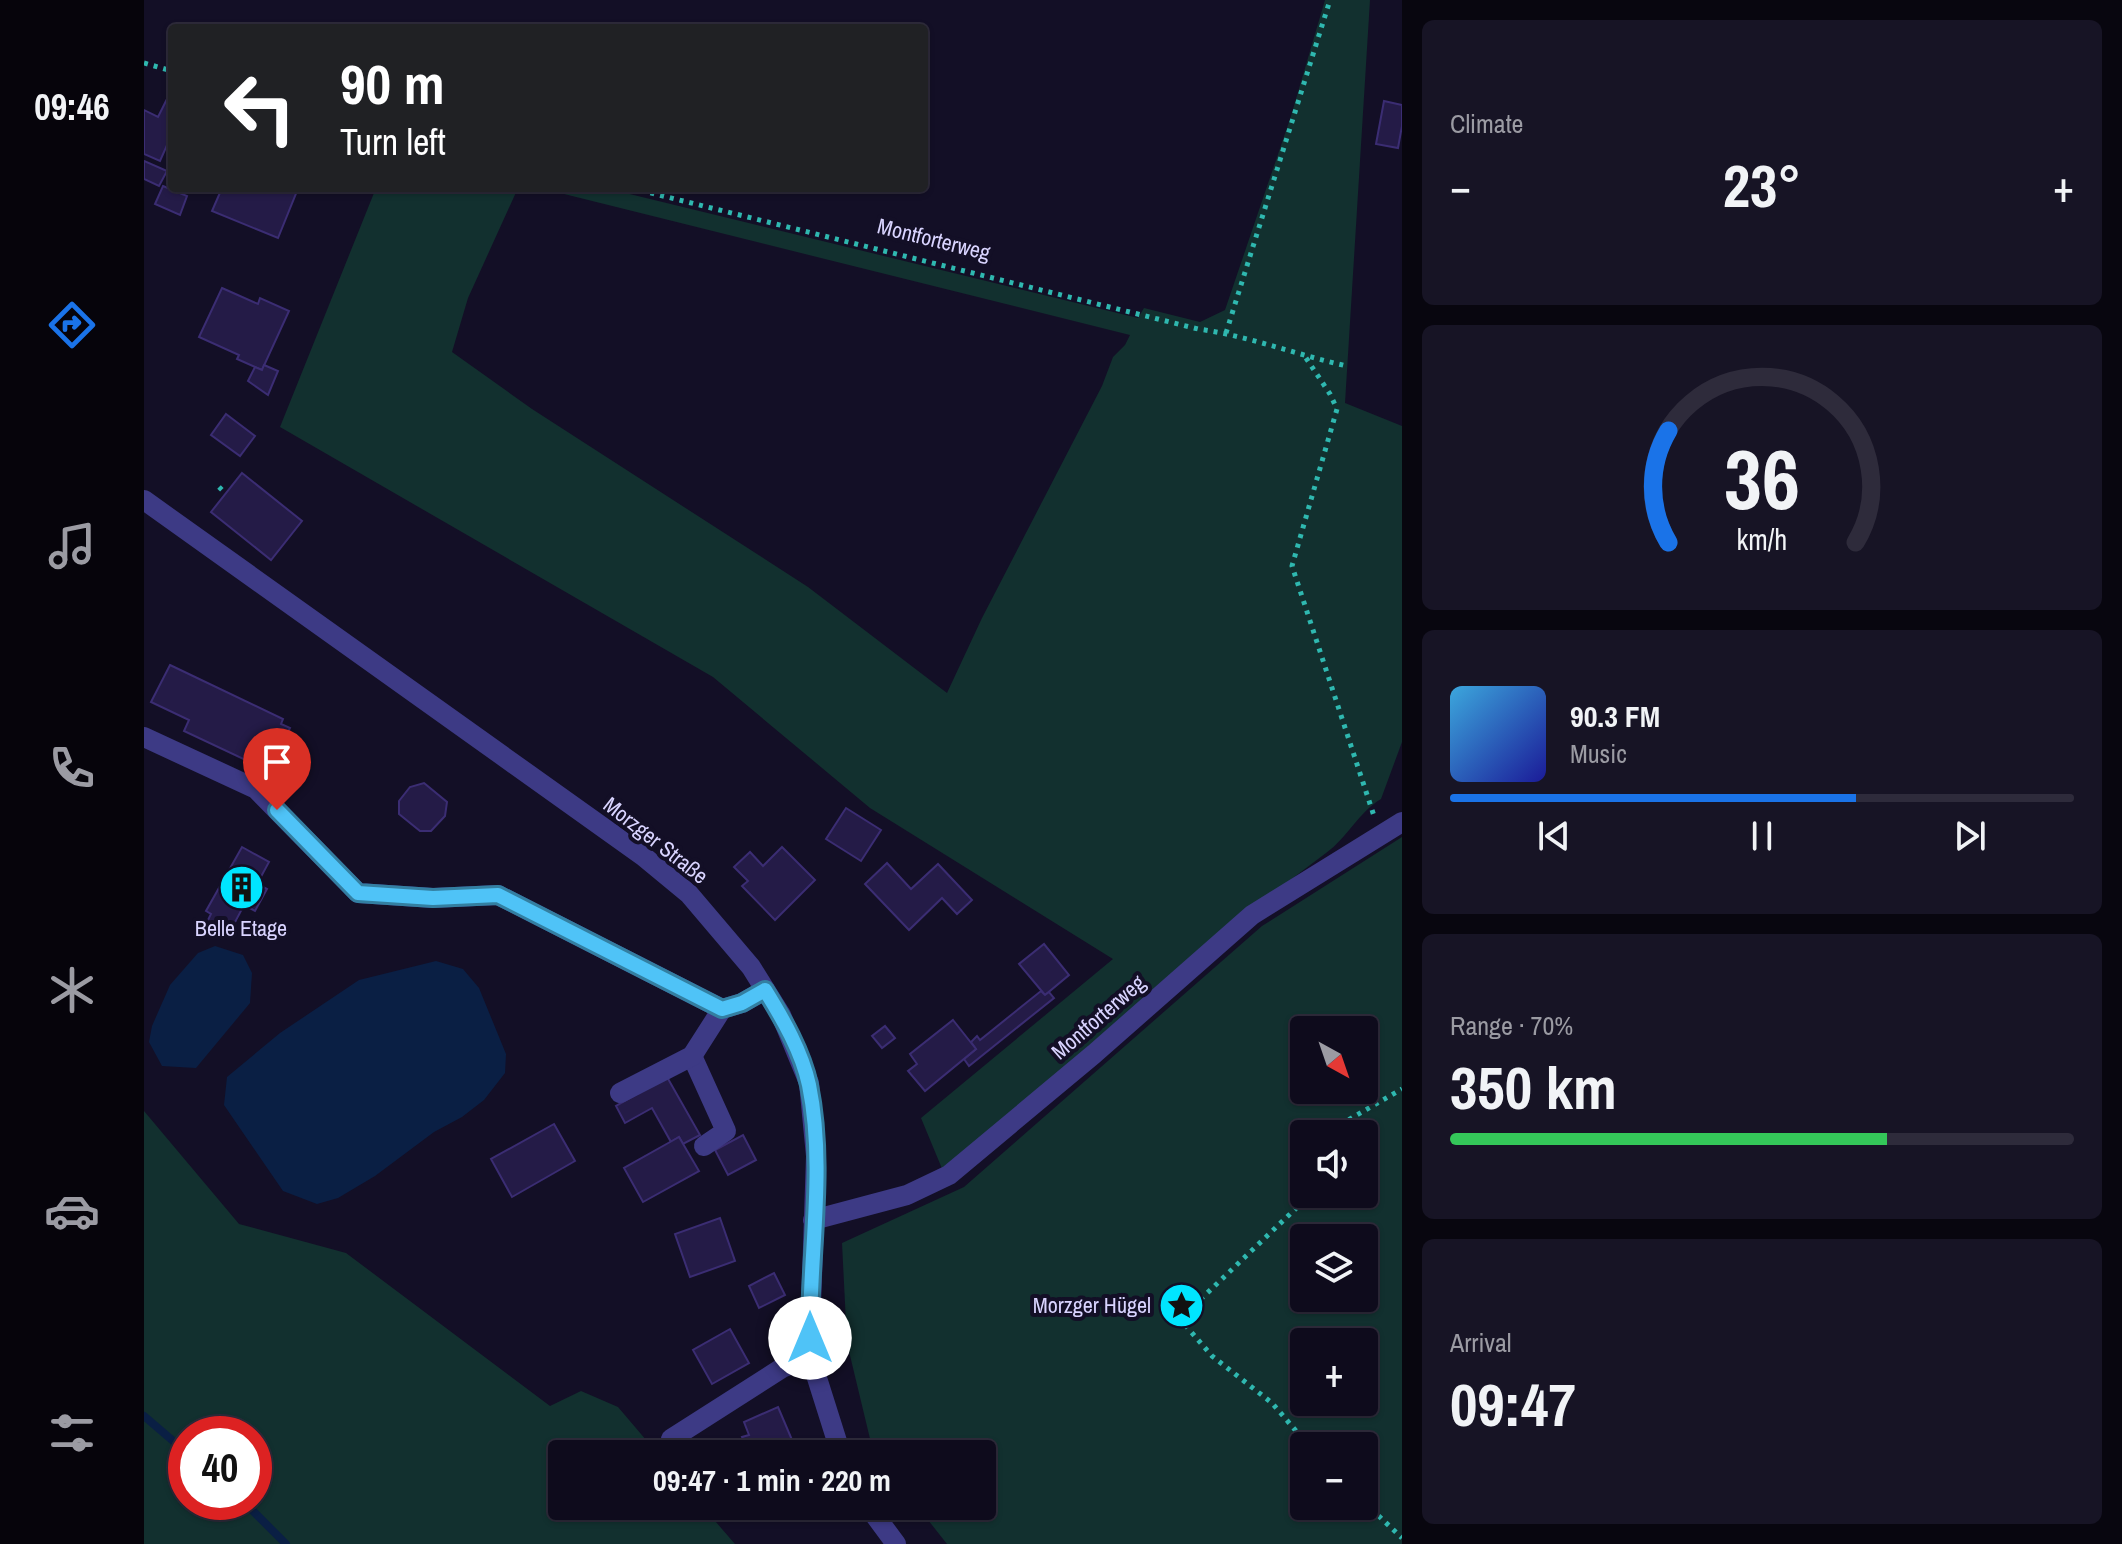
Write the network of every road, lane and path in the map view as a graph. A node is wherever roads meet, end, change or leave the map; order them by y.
1 (1330, 0) edge
2 (144, 63) edge
3 (168, 70) edge
4 (647, 192) edge
5 (1226, 333) junction
6 (1306, 357) junction
7 (1347, 366) dead end
8 (219, 487) dead end
9 (225, 493) dead end
10 (144, 500) edge
11 (144, 737) edge
12 (1402, 822) edge
13 (1379, 836) junction
14 (765, 990) junction
15 (722, 1009) junction
16 (692, 1056) junction
17 (1402, 1089) edge
18 (620, 1093) dead end
19 (1348, 1120) edge
20 (704, 1146) dead end
21 (1296, 1208) edge
22 (813, 1220) junction
23 (813, 1356) junction
24 (1297, 1432) edge
25 (671, 1439) dead end
26 (836, 1440) edge
27 (1378, 1515) edge
28 (878, 1520) edge
29 (1402, 1538) edge
30 (896, 1544) edge

1 - 5 path
2 - 3 path
4 - 5 path, Montforterweg
5 - 6 path, Montforterweg
6 - 7 path, Montforterweg
6 - 13 path
8 - 9 path
10 - 14 street, Morzger Straße
11 - 15 street
12 - 13 street, Montforterweg
13 - 22 street, Montforterweg
14 - 15 street
14 - 22 street, Morzger Straße
15 - 16 street
16 - 18 street
16 - 20 street
17 - 19 path
21 - 24 path
22 - 23 street, Morzger Straße
23 - 25 street
23 - 26 street, Morzger Straße
27 - 29 path
28 - 30 street

